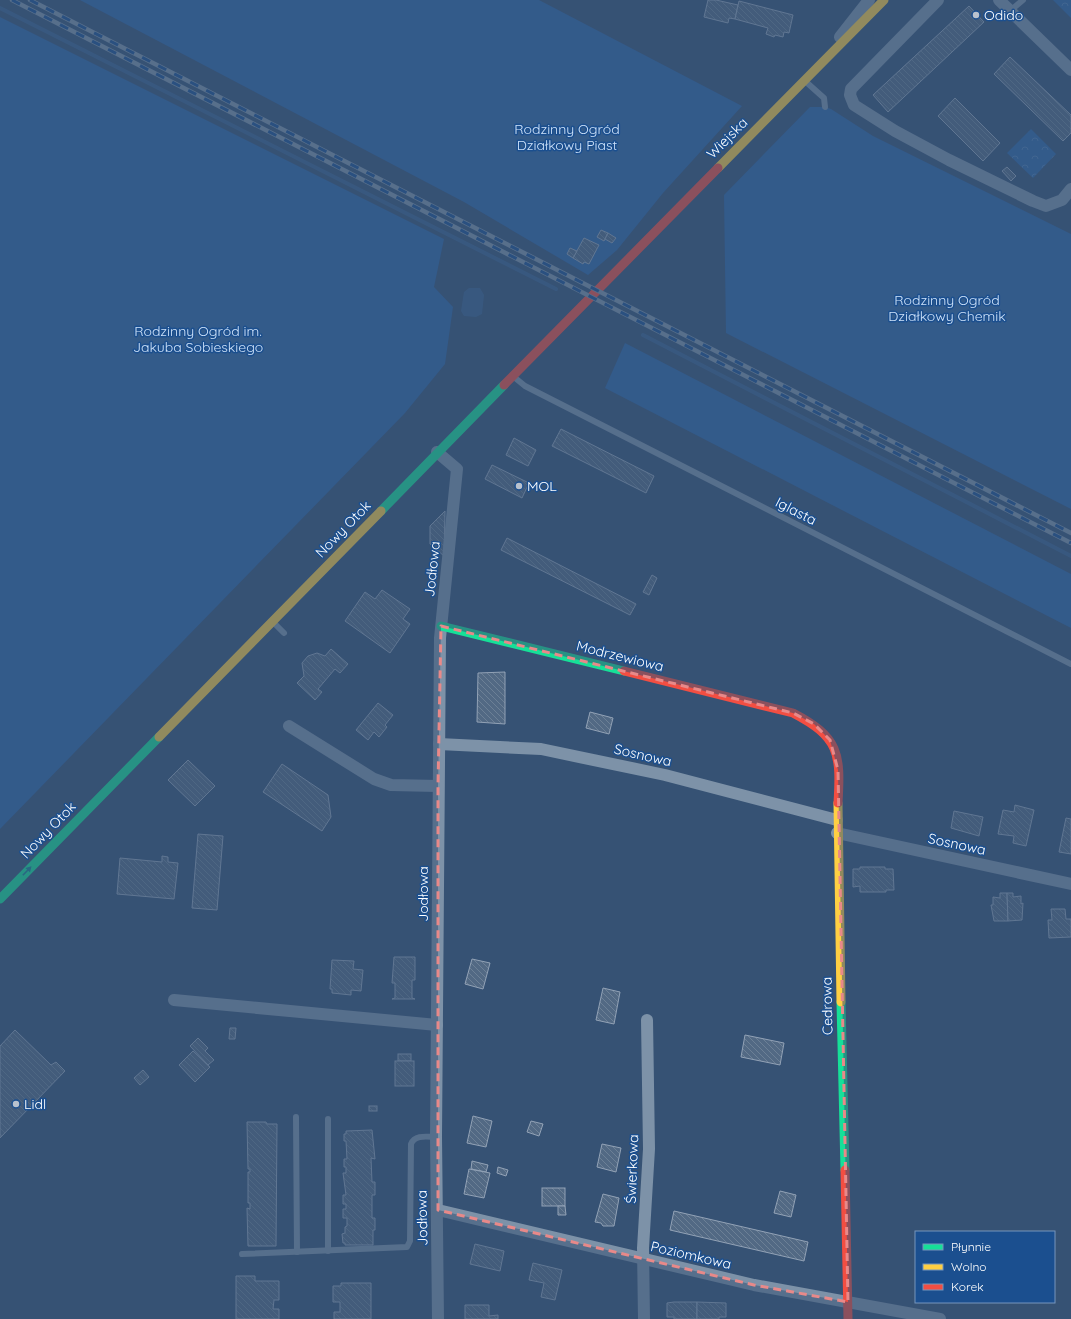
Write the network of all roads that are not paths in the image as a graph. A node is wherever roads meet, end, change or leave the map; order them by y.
1 (869, 0) edge
2 (884, 0) edge
3 (938, 0) edge
4 (999, 0) edge
5 (1023, 0) edge
6 (1010, 11) junction
7 (826, 58) junction
8 (1071, 70) edge
9 (805, 81) junction
10 (825, 107) dead end
11 (1071, 189) edge
12 (590, 296) joint
13 (513, 376) junction
14 (437, 452) junction
15 (272, 621) junction
16 (441, 626) junction
17 (284, 632) dead end
18 (1071, 664) edge
19 (792, 713) joint
20 (290, 726) dead end
21 (439, 744) junction
22 (115, 781) junction
23 (438, 786) junction
24 (837, 820) junction
25 (837, 833) junction
26 (45, 839) dead end
27 (1071, 884) edge
28 (0, 899) edge
29 (174, 1000) dead end
30 (647, 1020) dead end
31 (437, 1025) junction
32 (296, 1117) dead end
33 (328, 1119) dead end
34 (436, 1137) junction
35 (438, 1210) junction
36 (328, 1251) junction
37 (297, 1252) junction
38 (242, 1254) dead end
39 (644, 1260) junction
40 (848, 1302) junction
41 (438, 1319) edge
42 (644, 1319) edge
43 (848, 1319) edge
44 (940, 1319) edge

1 - 7 street
2 - 7 main road, Wiejska
3 - 11 street
4 - 6 street
5 - 6 lane
6 - 8 street
7 - 9 main road, Wiejska
9 - 10 lane
9 - 12 main road, Wiejska
12 - 13 main road, Nowy Otok
13 - 14 main road, Nowy Otok
13 - 18 lane, Iglasta
14 - 15 main road, Nowy Otok
14 - 16 street, Jodłowa
15 - 17 lane
15 - 22 main road, Nowy Otok
16 - 19 main road, Modrzewiowa
16 - 21 street, Jodłowa
19 - 24 main road, Cedrowa
20 - 23 street
21 - 23 street, Jodłowa
21 - 24 street, Sosnowa
22 - 26 main road, Nowy Otok
28 -> 22 main road, Nowy Otok
23 - 31 street, Jodłowa
24 - 25 main road, Cedrowa
25 - 27 street, Sosnowa
25 - 40 main road, Cedrowa
29 - 31 street
30 - 39 street, Świerkowa
31 - 34 street, Jodłowa
32 - 37 lane
33 - 36 lane
34 - 35 street, Jodłowa
34 - 36 lane
35 - 39 street, Poziomkowa
35 - 41 street, Jodłowa
36 - 37 lane
37 - 38 lane
39 - 40 street, Poziomkowa
39 - 42 street, Świerkowa
40 - 43 main road, Cedrowa
40 - 44 street, Poziomkowa

